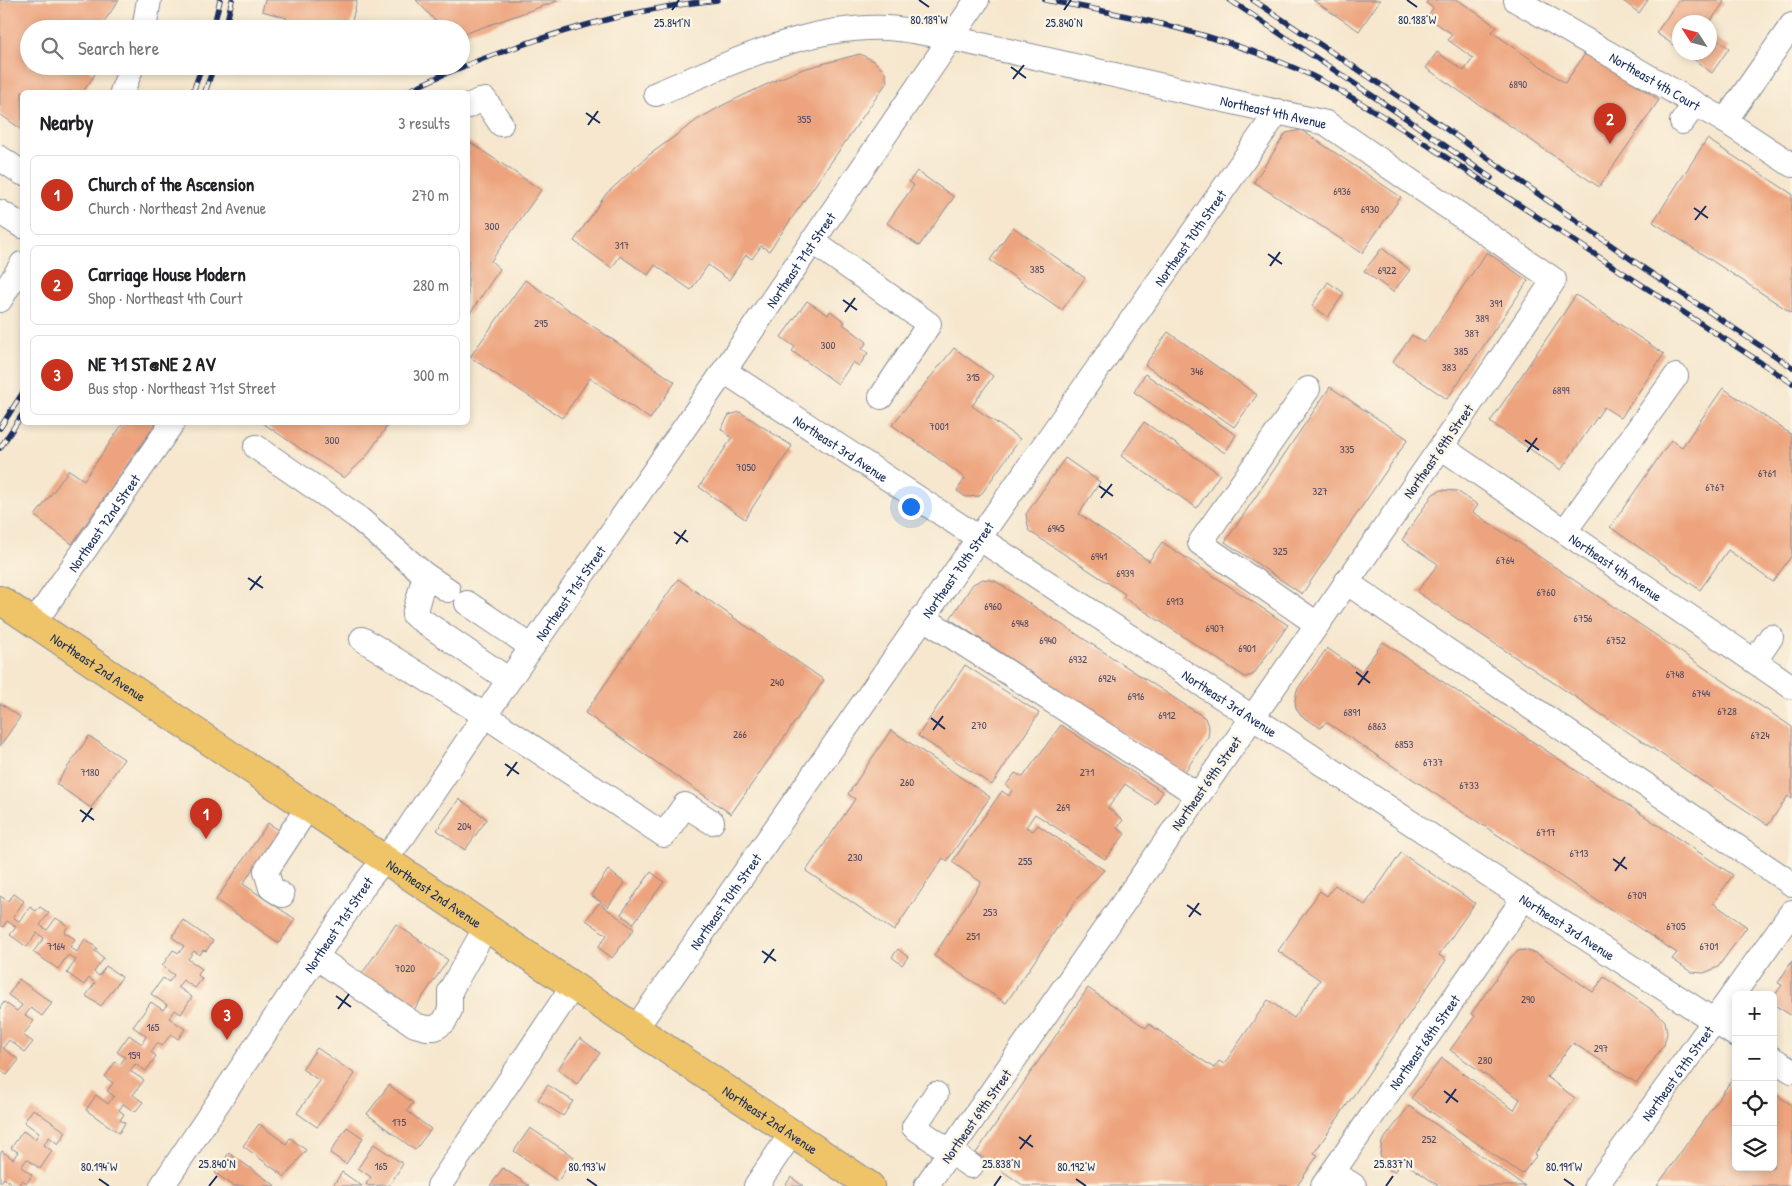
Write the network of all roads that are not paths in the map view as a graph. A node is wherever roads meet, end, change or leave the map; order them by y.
1 (149, 0) edge
2 (977, 0) edge
3 (1517, 0) edge
4 (146, 20) edge
5 (1792, 25) edge
6 (951, 38) junction
7 (129, 75) edge
8 (123, 90) edge
9 (656, 94) dead end
10 (1696, 104) junction
11 (470, 105) edge
12 (1278, 111) junction
13 (1725, 121) junction
14 (1682, 122) dead end
15 (501, 124) dead end
16 (0, 158) edge
17 (1792, 165) edge
18 (20, 172) edge
19 (0, 212) edge
20 (20, 225) edge
21 (812, 241) junction
22 (20, 267) edge
23 (1554, 280) joint
24 (0, 300) edge
25 (724, 371) junction
26 (1676, 376) dead end
27 (1308, 389) dead end
28 (882, 396) dead end
29 (171, 425) edge
30 (1441, 446) junction
31 (256, 447) dead end
32 (1565, 532) junction
33 (978, 538) junction
34 (425, 575) junction
35 (1346, 582) junction
36 (1, 602) edge
37 (922, 617) junction
38 (34, 623) junction
39 (1317, 624) junction
40 (1771, 636) dead end
41 (362, 639) dead end
42 (532, 647) junction
43 (1755, 661) junction
44 (509, 680) junction
45 (1792, 687) edge
46 (486, 716) junction
47 (1252, 717) junction
48 (1198, 795) junction
49 (308, 807) junction
50 (712, 822) dead end
51 (385, 859) junction
52 (1792, 884) edge
53 (282, 895) dead end
54 (1524, 898) junction
55 (1792, 912) edge
56 (486, 927) junction
57 (316, 957) junction
58 (573, 986) junction
59 (1714, 1020) junction
60 (636, 1028) junction
61 (1732, 1032) edge
62 (1777, 1062) edge
63 (1792, 1071) edge
64 (936, 1094) dead end
65 (791, 1134) junction
66 (950, 1152) junction
67 (971, 1166) dead end
68 (1328, 1179) edge
69 (162, 1186) edge
70 (439, 1186) edge
71 (756, 1186) edge
72 (870, 1186) edge
73 (926, 1186) edge
74 (1354, 1186) edge
75 (1596, 1186) edge

1 - 4 street
2 - 6 street, Northeast 71st Street
3 - 10 street, Northeast 4th Court
5 - 13 street
6 - 9 street, Northeast 4th Avenue
6 - 12 street, Northeast 4th Avenue
6 - 21 street, Northeast 71st Street
7 - 8 street
10 - 13 street, Northeast 4th Court
10 - 14 street
11 - 15 street
12 - 23 street, Northeast 4th Avenue
12 - 33 street, Northeast 70th Street
13 - 17 street, Northeast 4th Court
16 - 18 street
19 - 20 street
21 - 25 street, Northeast 71st Street
21 - 28 street
22 - 24 street
23 - 30 street, Northeast 69th Street
25 - 33 street, Northeast 3rd Avenue
25 - 42 street, Northeast 71st Street
26 - 32 street
27 - 39 street
29 - 38 street, Northeast 72nd Street
30 - 32 street, Northeast 4th Avenue
30 - 35 street, Northeast 69th Street
31 - 34 street
32 - 43 street, Northeast 4th Avenue
33 - 37 street, Northeast 70th Street
33 - 47 street, Northeast 3rd Avenue
34 - 42 street
34 - 44 street
35 - 39 street, Northeast 69th Street
35 - 52 street
36 - 38 main road, Northeast 2nd Avenue
37 - 48 street
37 - 60 street, Northeast 70th Street
38 - 49 main road, Northeast 2nd Avenue
39 - 47 street, Northeast 69th Street
40 - 43 street
41 - 46 street
42 - 44 street, Northeast 71st Street
43 - 45 street, Northeast 4th Avenue
44 - 46 street, Northeast 71st Street
46 - 50 street
46 - 51 street, Northeast 71st Street
47 - 48 street, Northeast 69th Street
47 - 54 street, Northeast 3rd Avenue
48 - 66 street, Northeast 69th Street
49 - 51 main road, Northeast 2nd Avenue
49 - 53 street
51 - 56 main road, Northeast 2nd Avenue
51 - 57 street, Northeast 71st Street
54 - 59 street, Northeast 3rd Avenue
54 - 68 street, Northeast 68th Street
55 - 59 street, Northeast 67th Street
56 - 57 street
56 - 58 main road, Northeast 2nd Avenue
57 - 69 street, Northeast 71st Street
58 - 60 main road, Northeast 2nd Avenue
58 - 70 street
59 - 61 street, Northeast 3rd Avenue
59 - 75 street, Northeast 67th Street
60 - 65 main road, Northeast 2nd Avenue
62 - 63 street
64 - 66 street
65 - 71 street
65 - 72 main road, Northeast 2nd Avenue
66 - 67 street
66 - 73 street, Northeast 69th Street
68 - 74 street

